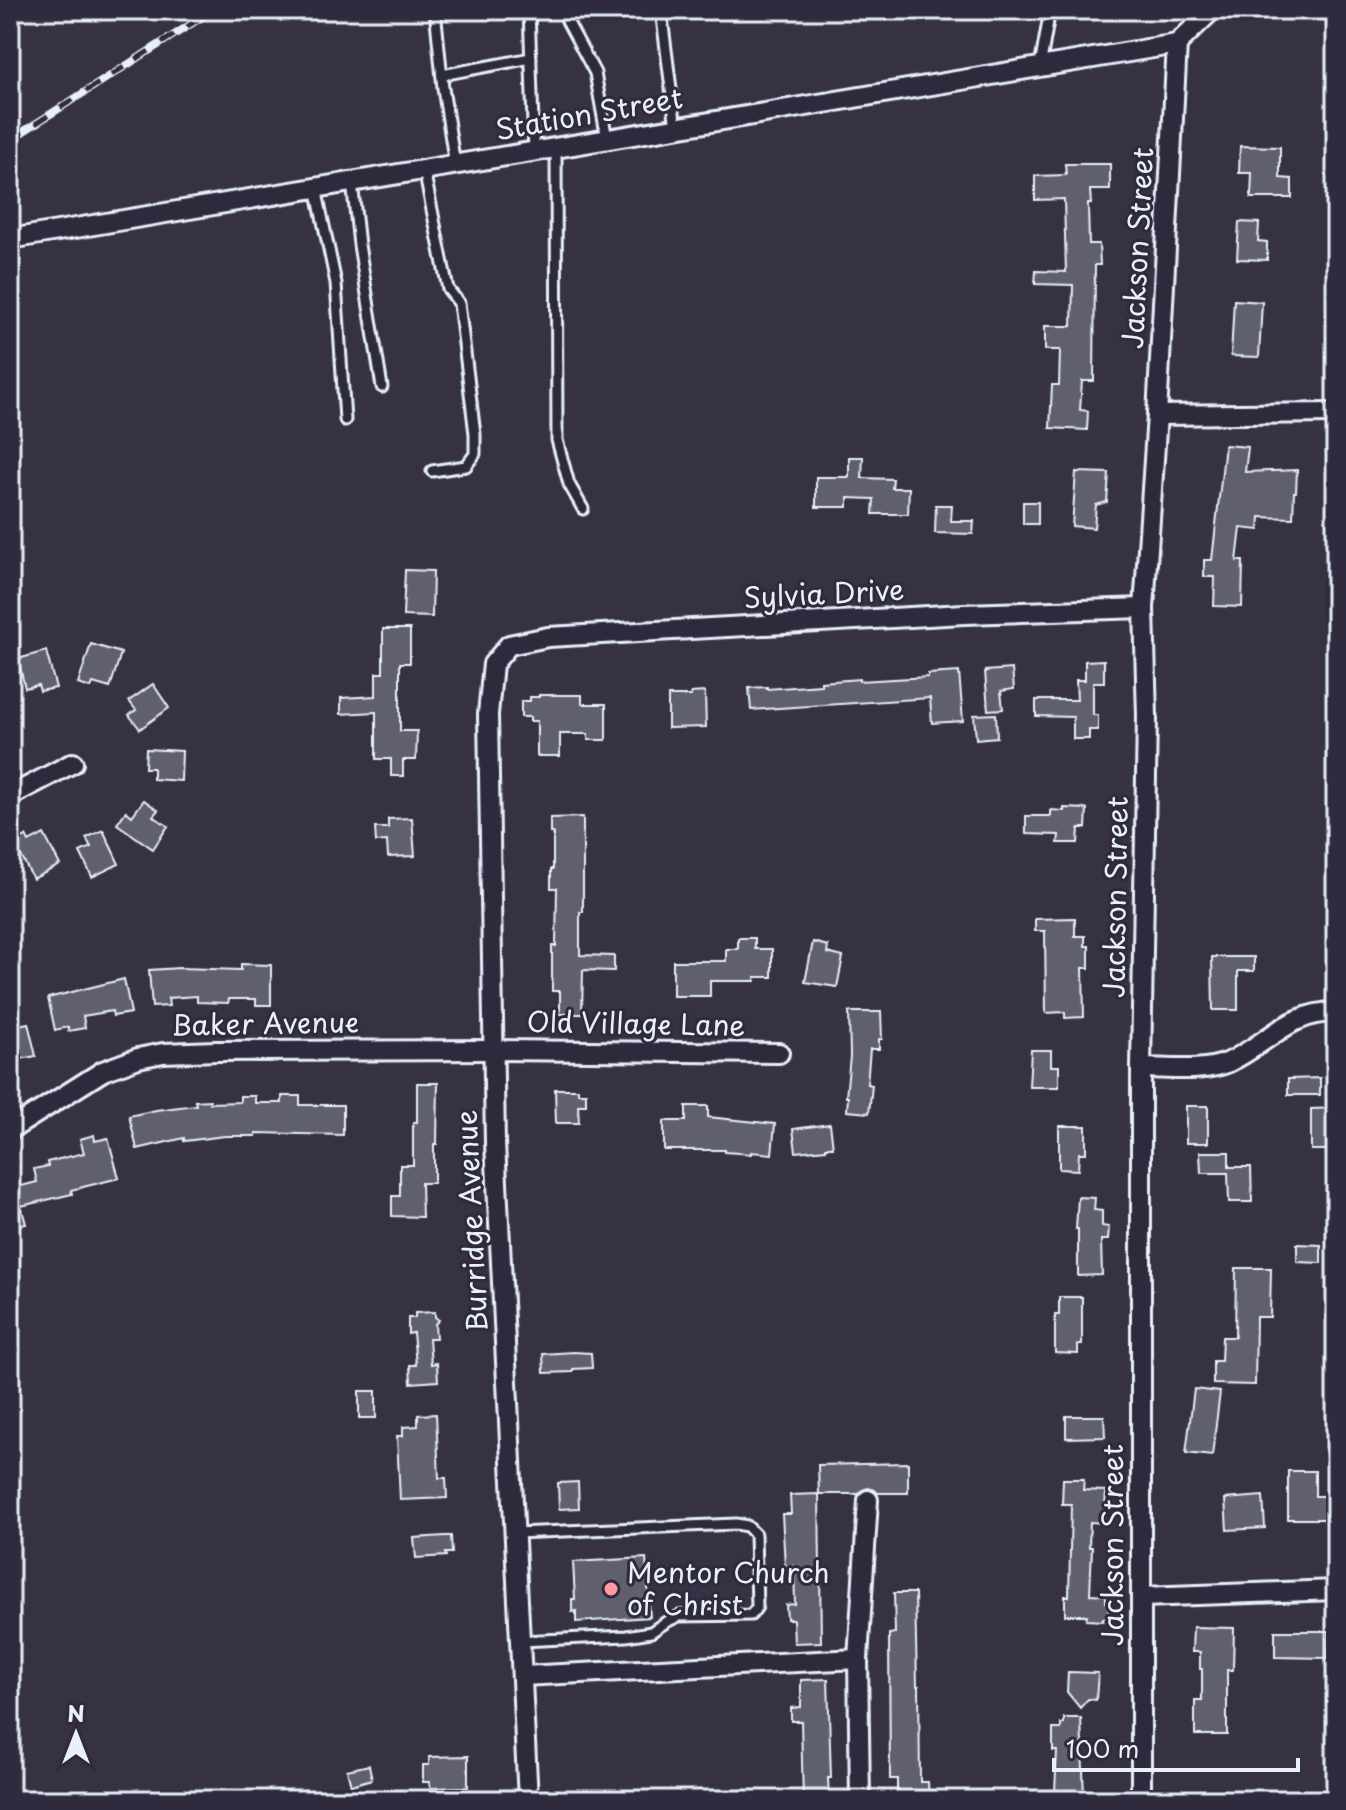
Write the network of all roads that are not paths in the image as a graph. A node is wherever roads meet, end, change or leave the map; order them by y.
1 (435, 10) edge
2 (529, 10) edge
3 (565, 10) edge
4 (661, 10) edge
5 (1050, 10) edge
6 (1212, 10) edge
7 (1177, 44) junction
8 (531, 58) junction
9 (1040, 67) junction
10 (442, 75) junction
11 (676, 128) junction
12 (607, 139) junction
13 (556, 148) junction
14 (534, 152) junction
15 (455, 165) junction
16 (424, 170) junction
17 (352, 182) junction
18 (316, 188) junction
19 (10, 239) edge
20 (382, 387) dead end
21 (1336, 413) edge
22 (1157, 415) junction
23 (345, 420) dead end
24 (432, 471) dead end
25 (583, 509) dead end
26 (1144, 608) junction
27 (509, 645) joint
28 (73, 763) dead end
29 (10, 796) edge
30 (1336, 1012) edge
31 (494, 1050) junction
32 (779, 1053) dead end
33 (1141, 1068) junction
34 (10, 1130) edge
35 (868, 1500) dead end
36 (515, 1533) junction
37 (1336, 1590) edge
38 (1142, 1597) junction
39 (521, 1641) junction
40 (858, 1659) junction
41 (522, 1676) junction
42 (528, 1800) edge
43 (860, 1800) edge
44 (1141, 1800) edge

1 - 10 lane
2 - 8 lane
3 - 12 lane
4 - 11 lane
5 - 9 lane
6 - 7 street
7 - 9 street, Station Street
7 - 22 street, Jackson Street
8 - 10 lane
8 - 14 lane
9 - 11 street, Station Street
10 - 15 lane
11 - 12 street, Station Street
12 - 13 street, Station Street
13 - 14 street, Station Street
13 - 25 lane
14 - 15 street, Station Street
15 - 16 street, Station Street
16 - 17 street, Station Street
16 - 24 lane
17 - 18 street, Station Street
17 - 20 lane
18 - 19 street, Station Street
18 - 23 lane
21 - 22 street
22 - 26 street, Jackson Street
26 - 27 street, Sylvia Drive
26 - 33 street, Jackson Street
27 - 31 street, Burridge Avenue
28 - 29 street
30 - 33 street
31 - 32 street, Old Village Lane
31 - 34 street, Baker Avenue
31 - 36 street, Burridge Avenue
33 - 38 street, Jackson Street
35 - 40 street
36 - 39 street, Burridge Avenue
36 - 39 lane
37 - 38 street
38 - 44 street, Jackson Street
39 - 41 street, Burridge Avenue
40 - 41 street
40 - 43 street
41 - 42 street, Burridge Avenue

